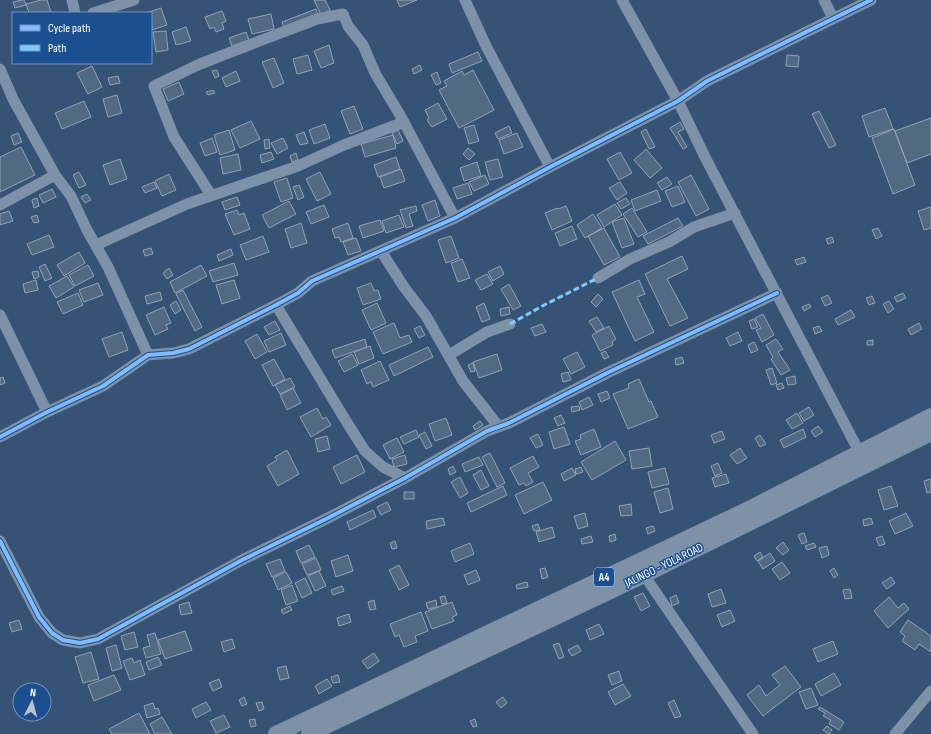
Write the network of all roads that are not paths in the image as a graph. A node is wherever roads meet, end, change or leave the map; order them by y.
1 (72, 0) edge
2 (134, 0) edge
3 (465, 0) edge
4 (622, 0) edge
5 (824, 0) edge
6 (871, 0) edge
7 (76, 12) edge
8 (96, 12) edge
9 (833, 18) junction
10 (0, 71) edge
11 (678, 101) junction
12 (404, 122) junction
13 (550, 168) junction
14 (55, 175) junction
15 (211, 195) junction
16 (0, 205) edge
17 (735, 213) junction
18 (455, 218) junction
19 (96, 245) junction
20 (381, 251) junction
21 (598, 278) dead end
22 (777, 293) junction
23 (276, 305) junction
24 (0, 316) edge
25 (510, 324) dead end
26 (148, 355) junction
27 (449, 356) junction
28 (47, 412) junction
29 (931, 416) edge
30 (499, 427) junction
31 (931, 433) edge
32 (0, 436) edge
33 (863, 458) junction
34 (405, 478) junction
35 (0, 541) edge
36 (644, 575) junction
37 (931, 691) edge
38 (276, 734) edge
39 (309, 734) edge
40 (753, 734) edge
41 (895, 734) edge

1 - 7 street
2 - 8 street
3 - 13 street
4 - 11 street
5 - 9 street
6 - 9 street
9 - 11 street
10 - 14 street
11 - 13 street
11 - 17 street
12 - 15 street
12 - 15 street
12 - 18 street
13 - 18 street
14 - 16 street
14 - 19 street
15 - 19 street
17 - 21 street
17 - 22 street
18 - 20 street
19 - 26 street
20 - 23 street
20 - 27 street
22 - 30 street
22 - 33 street
23 - 26 street
23 - 34 street
24 - 28 street
25 - 27 street
26 - 28 street
27 - 30 street
28 - 32 street
29 - 33 highway, A4
30 - 34 street
31 - 33 highway, JALINGO - YOLA ROAD / A4
33 - 36 highway, JALINGO - YOLA ROAD / A4
33 - 38 highway, A4
34 - 35 street
36 - 39 highway, JALINGO - YOLA ROAD / A4
36 - 40 street
37 - 41 street

